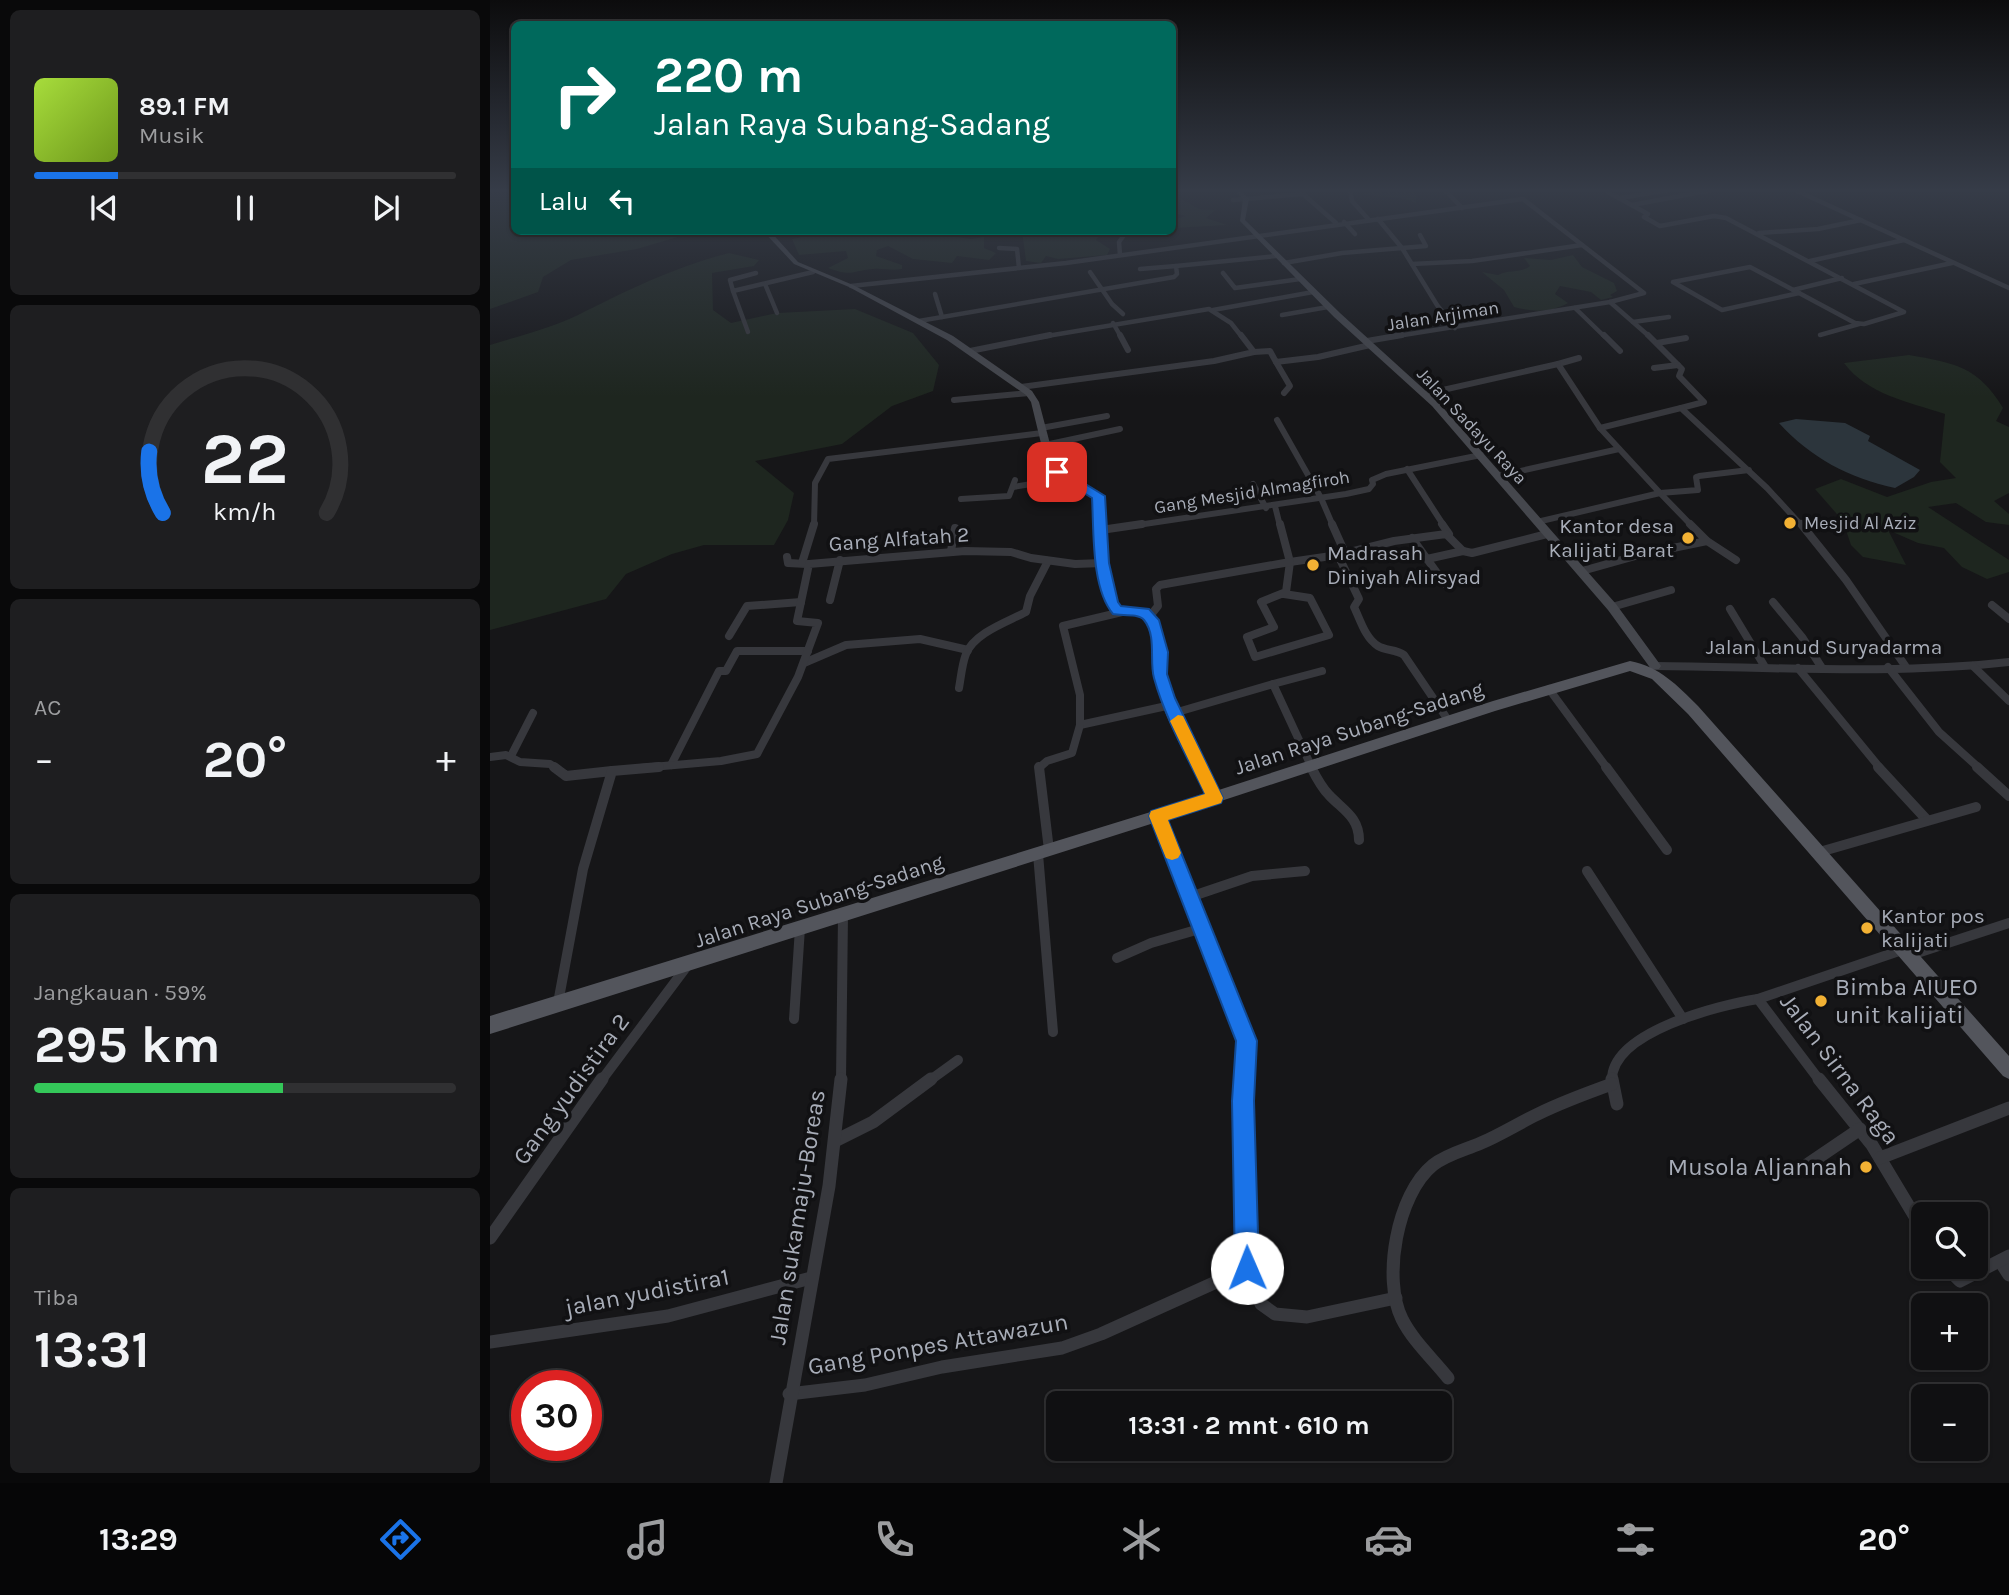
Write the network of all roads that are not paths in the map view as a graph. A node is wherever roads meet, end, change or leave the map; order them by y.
1 (792, 259) edge
2 (1018, 259) edge
3 (1087, 259) edge
4 (1232, 259) edge
5 (1280, 259) edge
6 (1306, 259) edge
7 (1409, 259) edge
8 (1484, 259) edge
9 (1600, 259) edge
10 (1806, 259) edge
11 (1818, 259) edge
12 (1944, 259) edge
13 (1810, 261) junction
14 (1284, 263) junction
15 (1952, 263) junction
16 (1412, 264) junction
17 (1176, 266) junction
18 (1019, 268) junction
19 (1140, 269) dead end
20 (813, 272) junction
21 (1090, 272) dead end
22 (756, 273) dead end
23 (1223, 273) dead end
24 (1842, 278) junction
25 (1300, 279) junction
26 (765, 284) junction
27 (1854, 284) junction
28 (851, 286) junction
29 (2009, 288) edge
30 (1101, 290) junction
31 (1793, 290) junction
32 (733, 291) junction
33 (1313, 292) junction
34 (1800, 293) junction
35 (935, 294) dead end
36 (1610, 302) junction
37 (1328, 307) junction
38 (1575, 308) junction
39 (1213, 310) junction
40 (777, 313) dead end
41 (1123, 314) dead end
42 (1282, 315) dead end
43 (942, 317) junction
44 (1669, 317) dead end
45 (919, 321) junction
46 (1633, 322) junction
47 (1113, 323) junction
48 (1859, 324) junction
49 (1455, 328) junction
50 (748, 332) dead end
51 (1819, 335) dead end
52 (1686, 338) dead end
53 (1657, 342) junction
54 (1368, 343) junction
55 (1128, 350) dead end
56 (970, 351) junction
57 (1620, 351) dead end
58 (1254, 352) junction
59 (1579, 358) dead end
60 (1276, 362) junction
61 (1558, 363) junction
62 (1678, 365) junction
63 (1654, 368) dead end
64 (1025, 390) junction
65 (1284, 393) dead end
66 (1425, 394) junction
67 (954, 400) dead end
68 (1681, 408) junction
69 (1107, 416) dead end
70 (1277, 419) dead end
71 (1600, 428) junction
72 (1120, 429) dead end
73 (1042, 430) junction
74 (1045, 445) junction
75 (1619, 449) junction
76 (1481, 454) junction
77 (1407, 469) junction
78 (1748, 470) junction
79 (1499, 475) junction
80 (1067, 478) junction
81 (1253, 484) dead end
82 (1660, 493) junction
83 (1321, 498) junction
84 (961, 499) dead end
85 (1275, 506) junction
86 (1266, 508) junction
87 (1536, 522) junction
88 (955, 528) dead end
89 (1101, 530) junction
90 (1449, 534) junction
91 (1547, 534) junction
92 (1412, 538) junction
93 (1707, 541) junction
94 (951, 551) junction
95 (1463, 551) junction
96 (1342, 554) junction
97 (787, 557) dead end
98 (1427, 559) junction
99 (840, 560) junction
100 (1736, 560) dead end
101 (1048, 561) junction
102 (1290, 562) junction
103 (1103, 563) junction
104 (806, 564) junction
105 (1582, 571) junction
106 (1444, 584) dead end
107 (1671, 590) dead end
108 (1284, 594) junction
109 (830, 600) dead end
110 (801, 602) junction
111 (1773, 602) dead end
112 (1992, 605) dead end
113 (1612, 607) junction
114 (1730, 609) dead end
115 (1122, 612) junction
116 (1150, 616) junction
117 (2009, 619) edge
118 (729, 636) dead end
119 (968, 650) junction
120 (808, 651) junction
121 (2009, 662) edge
122 (804, 663) junction
123 (1647, 666) junction
124 (1973, 666) junction
125 (1765, 667) junction
126 (1888, 667) junction
127 (1906, 667) junction
128 (1798, 668) junction
129 (1822, 668) junction
130 (1322, 671) dead end
131 (1273, 684) junction
132 (959, 688) dead end
133 (1549, 689) junction
134 (2009, 701) edge
135 (1172, 709) junction
136 (533, 713) dead end
137 (1448, 720) junction
138 (1080, 725) junction
139 (490, 757) edge
140 (511, 757) junction
141 (671, 765) junction
142 (1312, 766) junction
143 (612, 771) junction
144 (2009, 796) edge
145 (1215, 798) junction
146 (1976, 807) dead end
147 (1157, 816) junction
148 (1927, 820) junction
149 (1359, 840) dead end
150 (1667, 850) dead end
151 (1044, 852) junction
152 (1816, 853) junction
153 (1305, 870) dead end
154 (1587, 872) dead end
155 (1190, 897) junction
156 (843, 915) junction
157 (2009, 923) edge
158 (800, 928) junction
159 (1203, 928) junction
160 (1905, 953) junction
161 (1116, 958) dead end
162 (688, 964) junction
163 (1758, 999) junction
164 (558, 1003) junction
165 (794, 1019) dead end
166 (1683, 1019) junction
167 (490, 1025) edge
168 (1053, 1032) dead end
169 (958, 1060) dead end
170 (2009, 1070) edge
171 (1612, 1084) junction
172 (1617, 1104) dead end
173 (2009, 1108) edge
174 (1860, 1129) junction
175 (835, 1141) junction
176 (1882, 1162) junction
177 (1804, 1167) dead end
178 (1911, 1210) edge
179 (490, 1238) edge
180 (2004, 1259) edge
181 (1988, 1267) edge
182 (1247, 1268) junction
183 (2009, 1275) edge
184 (811, 1278) junction
185 (1396, 1298) junction
186 (490, 1342) edge
187 (1448, 1378) dead end
188 (789, 1394) junction
189 (776, 1483) edge

1 - 20 street
2 - 18 street
3 - 18 street, Jalan Arjiman
4 - 17 street
5 - 14 street, Jalan Sadayu Raya
6 - 14 street
7 - 16 street
8 - 16 street
9 - 36 street, Jalan Arjiman
10 - 13 street
11 - 13 street
12 - 15 street
13 - 24 street
14 - 25 street, Jalan Sadayu Raya
15 - 27 street
15 - 29 street
16 - 49 street
17 - 19 street
17 - 30 street
18 - 28 street, Jalan Arjiman
20 - 26 street
20 - 28 street
21 - 30 street
22 - 32 street
23 - 25 street
24 - 27 street
24 - 31 street
25 - 33 street, Jalan Sadayu Raya
26 - 32 street
26 - 40 street
27 - 48 street
28 - 45 street
30 - 41 street
30 - 43 street
31 - 34 street
31 - 34 street
32 - 50 street
33 - 37 street, Jalan Sadayu Raya
33 - 39 street
34 - 48 street
35 - 43 street
36 - 38 street, Jalan Arjiman
36 - 46 street
37 - 42 street
37 - 54 street, Jalan Sadayu Raya
38 - 49 street, Jalan Arjiman
38 - 57 street
39 - 47 street
39 - 58 street
43 - 45 street
44 - 46 street
45 - 56 street
46 - 53 street
47 - 55 street
47 - 56 street
48 - 51 street
49 - 54 street, Jalan Arjiman
52 - 53 street
53 - 62 street
54 - 60 street, Jalan Arjiman
54 - 66 street, Jalan Sadayu Raya
56 - 64 street
58 - 60 street
58 - 64 street
59 - 61 street
60 - 65 street
61 - 66 street
61 - 71 street
62 - 63 street
62 - 68 street
64 - 67 street
64 - 73 street
66 - 76 street, Jalan Sadayu Raya
68 - 71 street
68 - 78 street
69 - 73 street
70 - 83 street
71 - 75 street
72 - 74 street
73 - 74 street
73 - 104 street
74 - 80 street
75 - 79 street
75 - 82 street
76 - 77 street, Gang Mesjid Almagfiroh
76 - 79 street, Jalan Sadayu Raya
77 - 83 street, Gang Mesjid Almagfiroh
77 - 90 street
78 - 82 street
78 - 127 street
79 - 87 street, Jalan Sadayu Raya
80 - 84 street
80 - 89 street
81 - 86 street
82 - 87 street
82 - 93 street
83 - 85 street, Gang Mesjid Almagfiroh
83 - 96 street
85 - 86 street, Gang Mesjid Almagfiroh
85 - 102 street
86 - 89 street, Gang Mesjid Almagfiroh
87 - 91 street, Jalan Sadayu Raya
88 - 94 street
89 - 103 street
90 - 92 street
90 - 95 street
91 - 95 street
91 - 105 street, Jalan Sadayu Raya
92 - 96 street
92 - 98 street
93 - 100 street
93 - 105 street
94 - 99 street, Gang Alfatah 2
94 - 101 street, Gang Alfatah 2
95 - 98 street
96 - 102 street
96 - 137 street
97 - 104 street
98 - 106 street
99 - 104 street, Gang Alfatah 2
99 - 109 street
101 - 103 street, Gang Alfatah 2
101 - 119 street
102 - 108 street
102 - 116 street
103 - 115 street
104 - 110 street, Gang Alfatah 2
105 - 113 street, Jalan Sadayu Raya
107 - 113 street
108 - 108 street
110 - 118 street
110 - 120 street
111 - 129 street
112 - 117 street
113 - 123 street, Jalan Sadayu Raya
114 - 125 street
115 - 116 street
115 - 138 street
116 - 135 street
119 - 122 street
119 - 132 street
120 - 122 street
120 - 141 street
121 - 124 street, Jalan Lanud Suryadarma
122 - 141 street
123 - 125 street, Jalan Lanud Suryadarma
123 - 133 main road, Jalan Raya Subang-Sadang
123 - 152 main road
124 - 127 street, Jalan Lanud Suryadarma
124 - 134 street
125 - 128 street, Jalan Lanud Suryadarma
126 - 127 street, Jalan Lanud Suryadarma
126 - 129 street, Jalan Lanud Suryadarma
126 - 144 street
128 - 129 street, Jalan Lanud Suryadarma
128 - 148 street
130 - 131 street
131 - 135 street
131 - 142 street
133 - 137 main road, Jalan Raya Subang-Sadang
133 - 150 street
135 - 138 street
135 - 145 street
136 - 140 street
137 - 142 main road, Jalan Raya Subang-Sadang
138 - 151 street
139 - 140 street
140 - 143 street
141 - 143 street
142 - 145 main road, Jalan Raya Subang-Sadang
142 - 149 street
143 - 164 street
145 - 147 main road, Jalan Raya Subang-Sadang
146 - 148 street
147 - 151 main road, Jalan Raya Subang-Sadang
147 - 155 street
148 - 152 street
151 - 156 main road, Jalan Raya Subang-Sadang
151 - 168 street
152 - 160 main road
153 - 155 street
154 - 166 street
155 - 159 street
156 - 158 main road, Jalan Raya Subang-Sadang
156 - 175 street, Jalan sukamaju-Boreas
157 - 160 street, Jalan Sirna Raga
158 - 162 main road, Jalan Raya Subang-Sadang
158 - 165 street
159 - 161 street
159 - 182 street
160 - 163 street, Jalan Sirna Raga
160 - 170 main road
162 - 164 main road, Jalan Raya Subang-Sadang
162 - 179 street, Gang yudistira 2
163 - 166 street, Jalan Sirna Raga
163 - 174 street, Jalan Sirna Raga
164 - 167 main road, Jalan Raya Subang-Sadang
166 - 171 street, Jalan Sirna Raga
169 - 175 street
171 - 172 street
171 - 185 street
173 - 176 street
174 - 176 street, Jalan Sirna Raga
174 - 177 street
175 - 184 street, Jalan sukamaju-Boreas
176 - 178 street, Jalan Sirna Raga
180 - 181 street
180 - 183 street
182 - 185 street
182 - 188 street, Gang Ponpes Attawazun
184 - 186 street, jalan yudistira1
184 - 188 street, Jalan sukamaju-Boreas
185 - 187 street
188 - 189 street, Jalan sukamaju-Boreas

